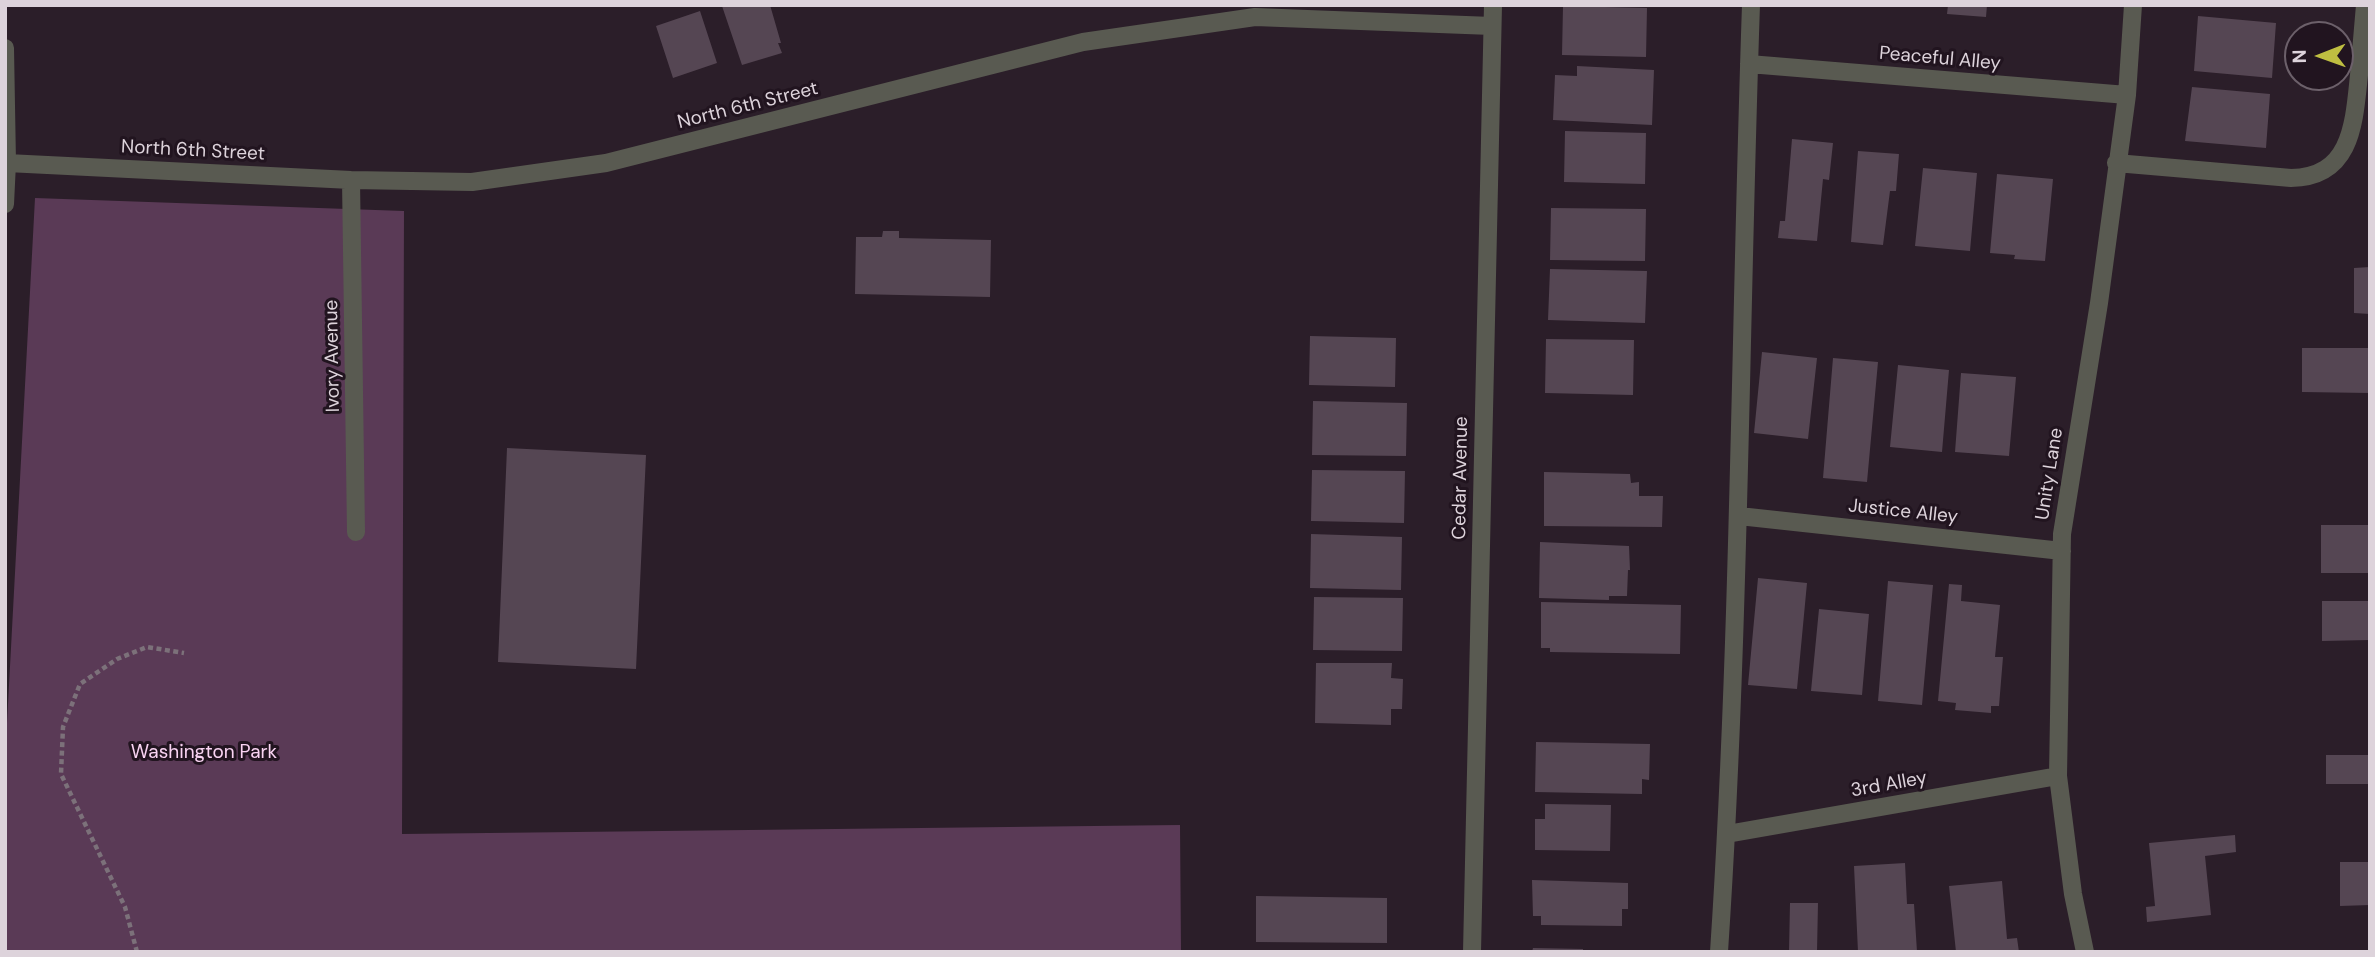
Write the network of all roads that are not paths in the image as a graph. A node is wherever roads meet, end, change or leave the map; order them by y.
1 (1493, 5) edge
2 (1751, 5) edge
3 (2133, 5) edge
4 (2365, 5) edge
5 (1492, 26) junction
6 (5, 48) edge
7 (1749, 64) junction
8 (2127, 95) junction
9 (7, 163) junction
10 (2116, 163) junction
11 (351, 180) junction
12 (5, 204) edge
13 (1739, 516) junction
14 (356, 532) dead end
15 (2062, 551) junction
16 (2058, 776) junction
17 (1727, 834) junction
18 (1472, 952) edge
19 (1719, 952) edge
20 (2085, 952) edge

1 - 5 street, Cedar Avenue
2 - 7 street
3 - 8 street, Unity Lane
4 - 10 street
5 - 11 street, North 6th Street
5 - 18 street, Cedar Avenue
6 - 9 street
7 - 8 street, Peaceful Alley
7 - 13 street
8 - 10 street, Unity Lane
9 - 11 street, North 6th Street
9 - 12 street
10 - 15 street, Unity Lane
11 - 14 street, Ivory Avenue
13 - 15 street, Justice Alley
13 - 17 street
15 - 16 street, Unity Lane
16 - 17 street, 3rd Alley
16 - 20 street, Unity Lane
17 - 19 street

